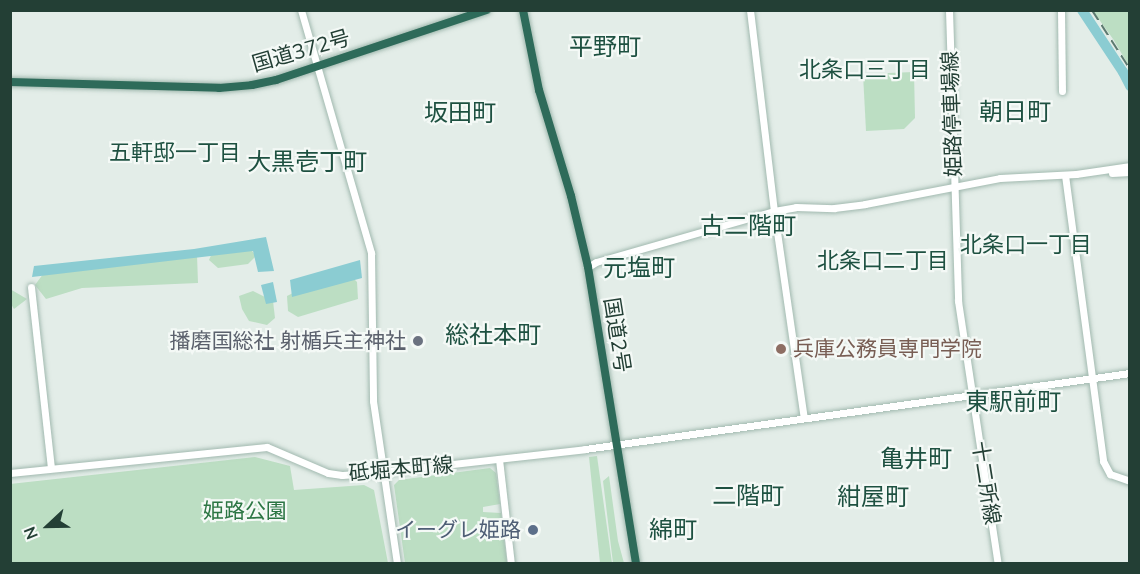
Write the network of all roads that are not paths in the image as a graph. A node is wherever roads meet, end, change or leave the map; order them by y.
1 (301, 10) edge
2 (487, 10) edge
3 (523, 10) edge
4 (750, 10) edge
5 (949, 10) edge
6 (1060, 10) edge
7 (316, 67) junction
8 (10, 82) edge
9 (1062, 91) dead end
10 (1130, 166) edge
11 (1130, 172) edge
12 (1091, 173) junction
13 (1065, 175) junction
14 (955, 188) junction
15 (774, 211) junction
16 (588, 267) junction
17 (31, 287) dead end
18 (1130, 373) edge
19 (1093, 377) junction
20 (972, 395) junction
21 (804, 418) junction
22 (616, 444) junction
23 (499, 459) junction
24 (51, 468) junction
25 (381, 472) junction
26 (10, 473) edge
27 (1130, 482) edge
28 (397, 564) edge
29 (511, 564) edge
30 (636, 564) edge
31 (998, 564) edge

1 - 7 street
2 - 7 highway, 国道372号
3 - 16 highway, 国道2号
4 - 15 street
5 - 14 street, 姫路停車場線
6 - 9 street
7 - 8 highway, 国道372号
7 - 25 street
10 - 12 street, 姫路停車場線
11 - 12 street, 姫路停車場線
12 - 13 street, 姫路停車場線
13 - 14 street, 姫路停車場線
13 - 19 street
14 - 15 street
14 - 20 street, 十二所線
15 - 16 street
15 - 21 street
16 - 22 highway, 国道2号
17 - 24 street
18 - 19 street, 砥堀本町線
19 - 20 street, 砥堀本町線
19 - 27 street
20 - 21 street, 砥堀本町線
20 - 31 street, 十二所線
21 - 22 street, 砥堀本町線
22 - 23 street, 砥堀本町線
22 - 30 highway, 国道2号
23 - 25 street, 砥堀本町線
23 - 29 street
24 - 25 street, 砥堀本町線
24 - 26 street, 砥堀本町線
25 - 28 street

